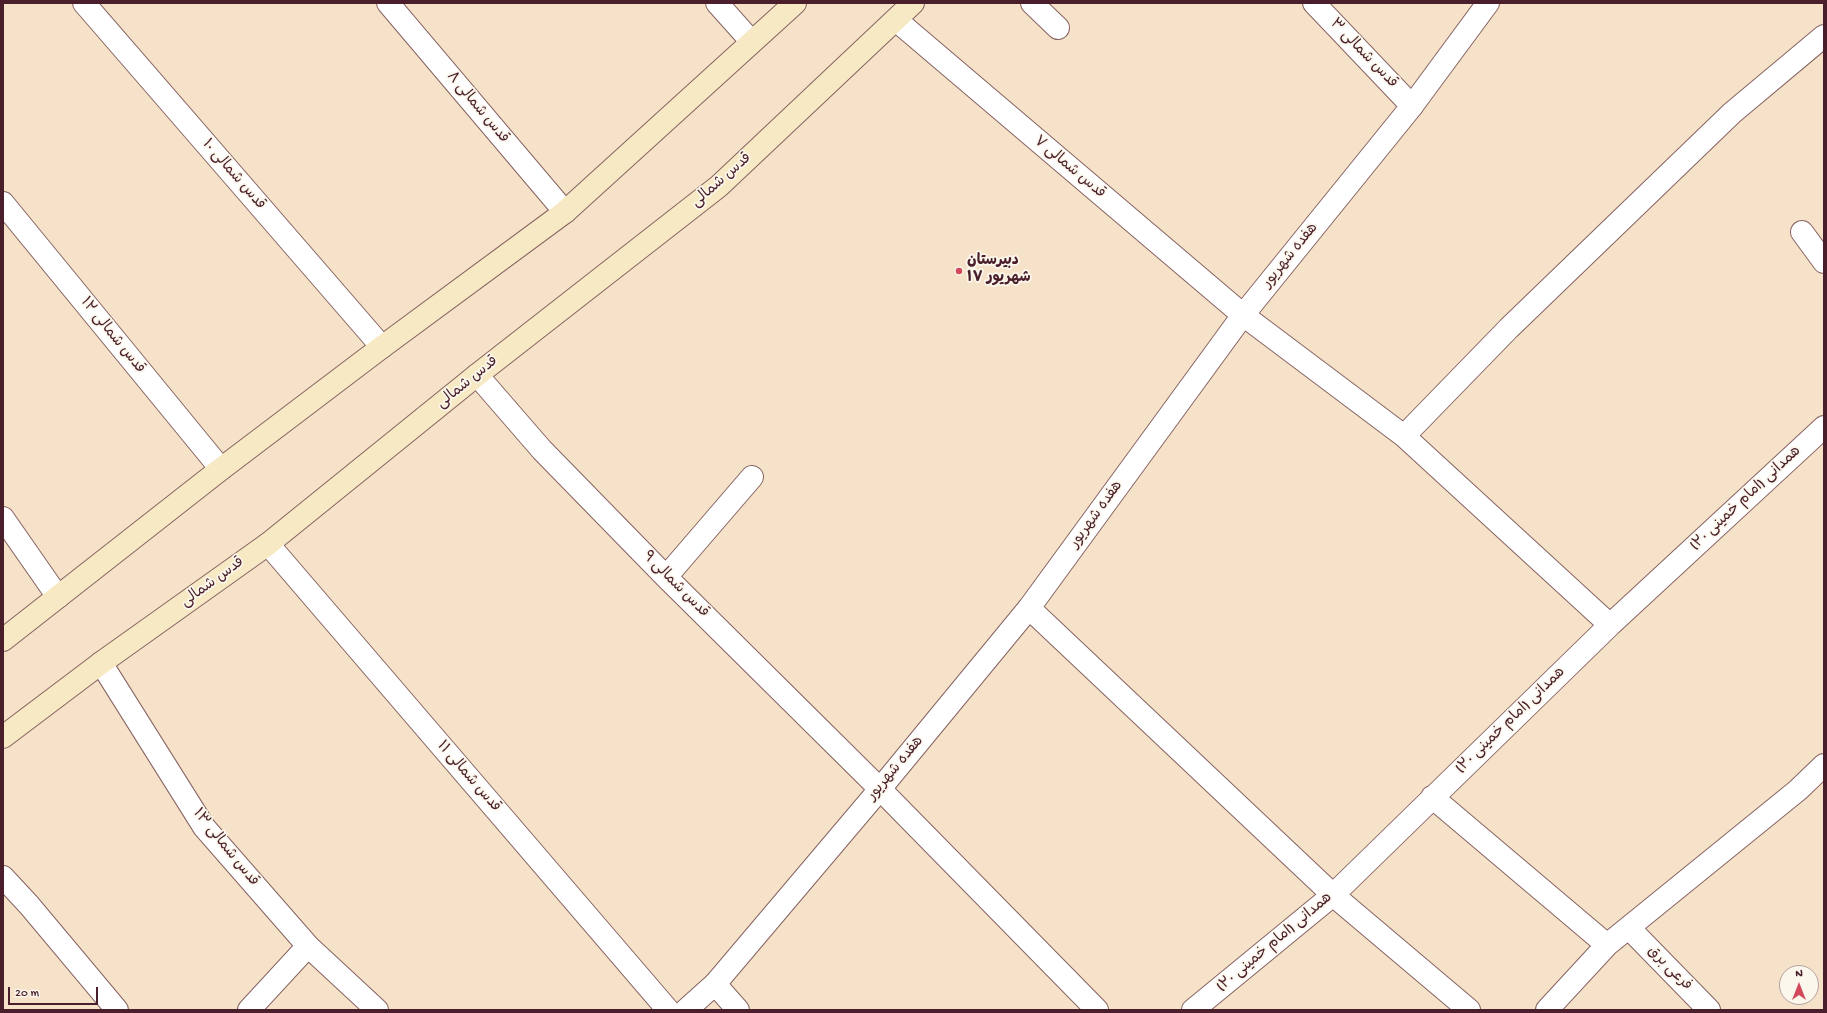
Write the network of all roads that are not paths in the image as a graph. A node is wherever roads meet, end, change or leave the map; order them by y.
1 (84, 3) edge
2 (388, 3) edge
3 (717, 3) edge
4 (795, 3) edge
5 (912, 3) edge
6 (1032, 3) edge
7 (1314, 3) edge
8 (1488, 3) edge
9 (896, 20) junction
10 (1058, 28) dead end
11 (1824, 36) edge
12 (751, 41) junction
13 (1412, 106) junction
14 (3, 203) edge
15 (566, 212) junction
16 (1802, 232) dead end
17 (1824, 262) edge
18 (1243, 316) junction
19 (382, 347) junction
20 (477, 375) junction
21 (1824, 427) edge
22 (1404, 436) junction
23 (221, 469) junction
24 (752, 477) dead end
25 (3, 518) edge
26 (268, 544) junction
27 (666, 577) junction
28 (58, 597) junction
29 (1029, 608) junction
30 (1610, 625) junction
31 (3, 640) edge
32 (101, 663) junction
33 (3, 737) edge
34 (1824, 765) edge
35 (880, 789) junction
36 (1432, 797) junction
37 (3, 877) edge
38 (1333, 895) junction
39 (1629, 928) junction
40 (1607, 945) junction
41 (308, 946) junction
42 (715, 984) junction
43 (116, 1010) edge
44 (249, 1010) edge
45 (377, 1010) edge
46 (668, 1010) edge
47 (686, 1010) edge
48 (738, 1010) edge
49 (1098, 1010) edge
50 (1193, 1010) edge
51 (1469, 1010) edge
52 (1547, 1010) edge
53 (1709, 1010) edge

1 - 19 street, قدس شمالی ۱۰
2 - 15 street, قدس شمالی ۸
3 - 12 street
4 - 12 main road
5 - 9 main road, قدس شمالی
6 - 10 street
7 - 13 street, ۳ قدس شمالی
8 - 13 street, هفده شهریور
9 - 18 street, ۷ قدس شمالی
9 - 20 main road, قدس شمالی
11 - 22 street
12 - 15 main road
13 - 18 street, هفده شهریور
14 - 23 street, قدس شمالی ۱۲
15 - 19 main road
16 - 17 street
18 - 22 street, ۷ قدس شمالی
18 - 29 street, هفده شهریور
19 - 23 main road
20 - 26 main road, قدس شمالی
20 - 27 street, قدس شمالی ۹
21 - 30 street, همدانی (امام خمینی ۲۰)
22 - 30 street, ۷ قدس شمالی
23 - 28 main road
24 - 27 street
25 - 28 street
26 - 32 main road, قدس شمالی
26 - 46 street, قدس شمالی ۱۱
27 - 35 street, قدس شمالی ۹
28 - 31 main road
29 - 35 street, هفده شهریور
29 - 38 street
30 - 36 street, همدانی (امام خمینی ۲۰)
32 - 33 main road, قدس شمالی
32 - 41 street, قدس شمالی ۱۳
34 - 39 street
35 - 42 street, هفده شهریور
35 - 49 street, قدس شمالی ۹
36 - 38 street, همدانی (امام خمینی ۲۰)
36 - 40 street
37 - 43 street
38 - 50 street, همدانی (امام خمینی ۲۰)
38 - 51 street
39 - 40 street
39 - 53 street, فرعی برق
40 - 52 street
41 - 44 street
41 - 45 street, قدس شمالی ۱۳
42 - 47 street, هفده شهریور
42 - 48 street

